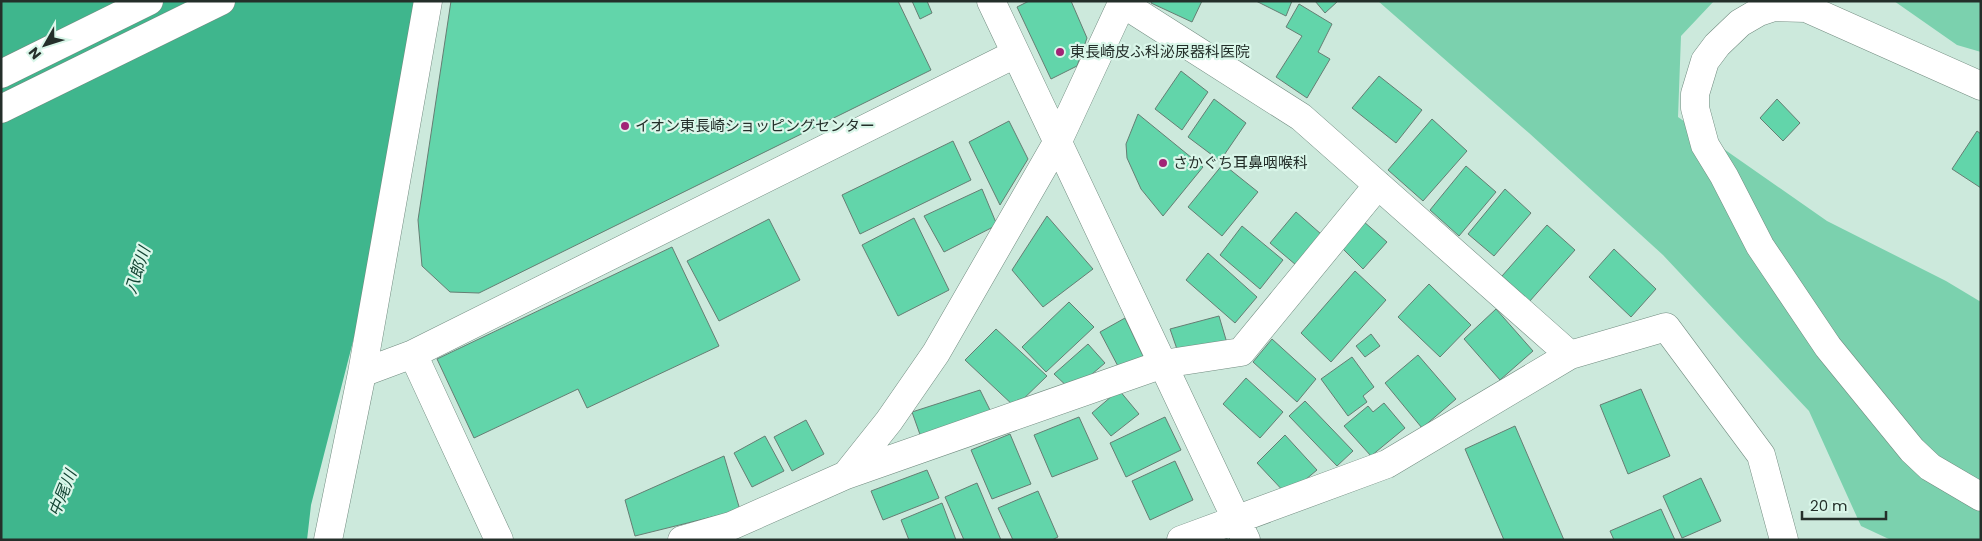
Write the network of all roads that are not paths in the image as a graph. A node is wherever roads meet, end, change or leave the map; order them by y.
1 (149, 1) edge
2 (221, 1) edge
3 (428, 1) edge
4 (991, 1) edge
5 (1122, 2) edge
6 (1015, 54) junction
7 (1, 74) edge
8 (1981, 86) edge
9 (1, 109) edge
10 (1058, 141) junction
11 (1378, 185) junction
12 (414, 354) junction
13 (1570, 356) junction
14 (1163, 364) junction
15 (362, 373) junction
16 (846, 475) junction
17 (1981, 497) edge
18 (1242, 529) edge
19 (687, 539) edge
20 (328, 540) edge
21 (499, 540) edge
22 (1182, 540) edge
23 (1784, 540) edge

1 - 7 street
2 - 9 street
3 - 15 street
4 - 6 street
5 - 10 street
5 - 11 street
6 - 10 street
6 - 12 street
8 - 17 street
10 - 14 street
10 - 16 street
11 - 13 street
11 - 14 street
12 - 15 street
12 - 21 street
13 - 18 street
13 - 23 street
14 - 16 street
14 - 18 street
15 - 20 street
16 - 19 street
18 - 22 street

